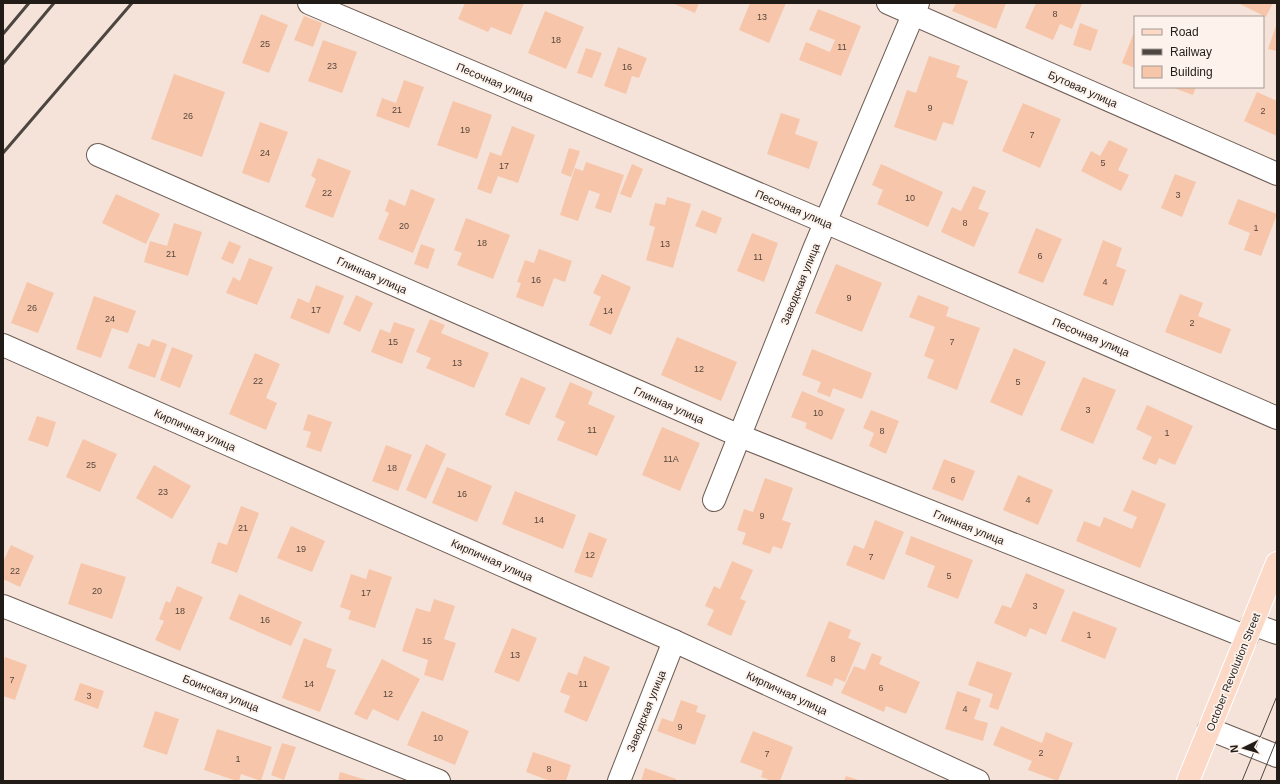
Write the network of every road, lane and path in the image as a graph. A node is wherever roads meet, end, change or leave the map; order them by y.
1 (309, 3) edge
2 (888, 3) edge
3 (916, 9) edge
4 (98, 155) dead end
5 (1277, 174) edge
6 (825, 222) junction
7 (3, 345) edge
8 (1277, 418) edge
9 (740, 436) junction
10 (714, 500) dead end
11 (1277, 563) edge
12 (3, 606) edge
13 (1250, 630) junction
14 (1277, 633) edge
15 (674, 641) junction
16 (1209, 729) junction
17 (1277, 756) edge
18 (439, 781) edge
19 (619, 781) edge
20 (978, 781) edge
21 (1188, 781) edge

1 - 6 street, Песочная улица
2 - 3 street, Бутовая улица
3 - 5 street, Бутовая улица
3 - 6 street, Заводская улица
4 - 9 street, Глинная улица
6 - 8 street, Песочная улица
6 - 9 street, Заводская улица
7 - 15 street, Кирпичная улица
9 - 10 street, Заводская улица
9 - 13 street, Глинная улица
11 - 13 main road, October Revolution Street
12 - 18 street, Боинская улица
13 - 14 street, Глинная улица
13 - 16 main road, October Revolution Street
15 - 19 street, Заводская улица
15 - 20 street, Кирпичная улица
16 - 17 street
16 - 21 main road, October Revolution Street

